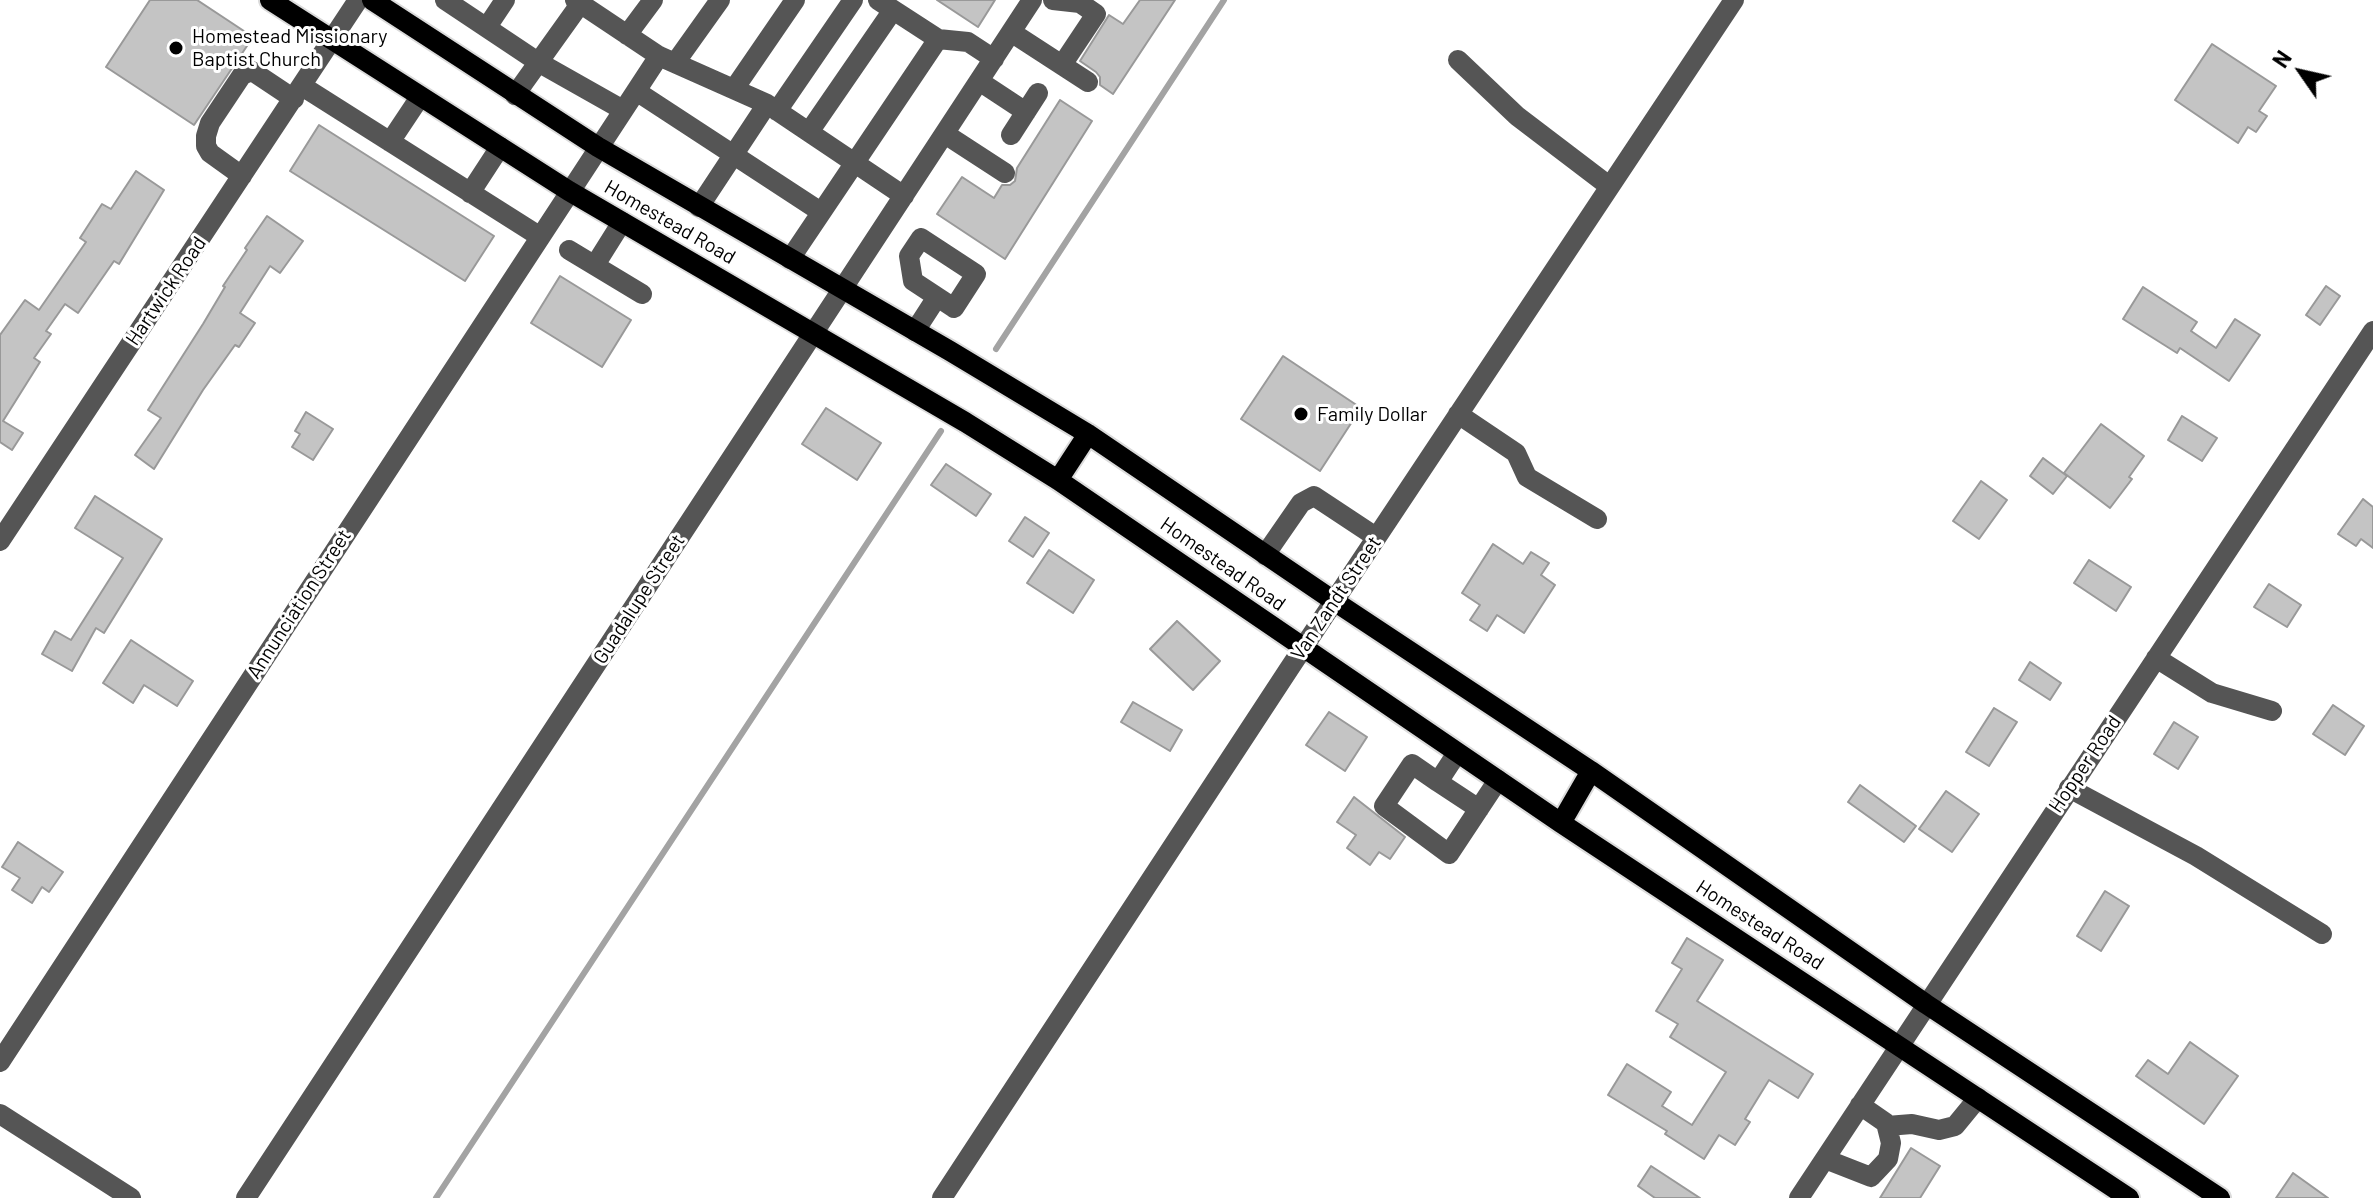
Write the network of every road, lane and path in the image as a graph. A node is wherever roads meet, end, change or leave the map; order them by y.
1 (270, 0) edge
2 (358, 0) edge
3 (372, 0) edge
4 (445, 0) edge
5 (505, 0) edge
6 (653, 0) edge
7 (720, 0) edge
8 (795, 0) edge
9 (853, 0) edge
10 (1032, 0) edge
11 (1053, 0) edge
12 (1734, 0) edge
13 (580, 1) edge
14 (886, 5) edge
15 (487, 27) junction
16 (1011, 32) junction
17 (627, 35) junction
18 (938, 39) junction
19 (332, 41) junction
20 (667, 59) junction
21 (994, 59) junction
22 (1458, 60) dead end
23 (538, 62) junction
24 (1062, 65) junction
25 (979, 81) junction
26 (1088, 82) dead end
27 (734, 89) junction
28 (636, 91) junction
29 (298, 92) junction
30 (1038, 93) dead end
31 (515, 95) junction
32 (420, 97) junction
33 (772, 107) junction
34 (623, 110) junction
35 (1026, 112) junction
36 (809, 132) junction
37 (945, 134) junction
38 (1011, 135) dead end
39 (390, 142) junction
40 (500, 147) junction
41 (598, 147) junction
42 (733, 155) junction
43 (854, 163) junction
44 (1005, 173) dead end
45 (242, 176) junction
46 (1609, 186) junction
47 (569, 191) junction
48 (470, 193) junction
49 (904, 196) junction
50 (699, 207) junction
51 (821, 212) junction
52 (622, 222) junction
53 (884, 227) junction
54 (539, 236) junction
55 (915, 247) junction
56 (569, 250) dead end
57 (790, 259) junction
58 (595, 265) junction
59 (843, 290) junction
60 (642, 294) dead end
61 (937, 297) junction
62 (915, 331) junction
63 (2373, 331) edge
64 (813, 334) junction
65 (1458, 414) junction
66 (1088, 434) junction
67 (1058, 480) junction
68 (1597, 519) dead end
69 (1376, 537) junction
70 (0, 541) edge
71 (1265, 555) junction
72 (1334, 601) junction
73 (1302, 649) junction
74 (2156, 658) junction
75 (2272, 711) dead end
76 (1457, 753) junction
77 (1591, 771) junction
78 (1498, 780) junction
79 (1438, 782) junction
80 (2069, 788) junction
81 (1479, 809) junction
82 (1561, 823) junction
83 (2322, 934) dead end
84 (1926, 1004) junction
85 (1899, 1045) junction
86 (0, 1062) edge
87 (1978, 1098) junction
88 (1860, 1105) junction
89 (0, 1114) edge
90 (1887, 1126) junction
91 (1825, 1159) junction
92 (131, 1198) edge
93 (246, 1198) edge
94 (942, 1198) edge
95 (1799, 1198) edge
96 (2129, 1198) edge
97 (2220, 1198) edge

1 - 19 main road, Homestead Road
2 - 19 street, Hartwick Road
3 - 31 main road, Homestead Road
4 - 15 street
5 - 15 street
6 - 17 street
7 - 20 street, Annunciation Street
8 - 27 street
9 - 33 street
10 - 16 street, Guadalupe Street
11 - 24 street
12 - 46 street, Van Zandt Street
13 - 17 street
13 - 23 street
14 - 18 street
14 - 36 street
15 - 23 street
16 - 21 street, Guadalupe Street
16 - 24 street
17 - 20 street
18 - 21 street
18 - 43 street
19 - 29 street, Hartwick Road
19 - 32 main road, Homestead Road
20 - 27 street
20 - 28 street, Annunciation Street
21 - 25 street, Guadalupe Street
22 - 46 street
23 - 31 street
23 - 34 street
24 - 26 street
25 - 35 street
25 - 37 street, Guadalupe Street
27 - 33 street
28 - 34 street, Annunciation Street
28 - 42 street
29 - 39 street
29 - 45 street, Hartwick Road
29 - 45 street
30 - 35 street
31 - 41 main road, Homestead Road
32 - 39 street
32 - 40 main road, Homestead Road
33 - 36 street
33 - 42 street
34 - 41 street, Annunciation Street
35 - 38 street
36 - 43 street
37 - 44 street
37 - 49 street, Guadalupe Street
39 - 48 street
40 - 47 main road, Homestead Road
40 - 48 street
41 - 47 street, Annunciation Street
41 - 50 main road, Homestead Road
42 - 50 street
42 - 51 street
43 - 49 street
43 - 51 street
45 - 70 street, Hartwick Road
46 - 65 street, Van Zandt Street
47 - 52 main road, Homestead Road
47 - 54 street, Annunciation Street
48 - 54 street
49 - 53 street, Guadalupe Street
50 - 57 main road, Homestead Road
51 - 57 street
52 - 58 street
52 - 64 main road, Homestead Road
53 - 55 street
53 - 59 street, Guadalupe Street
54 - 86 street, Annunciation Street
55 - 61 street
55 - 61 street
56 - 58 street
57 - 59 main road, Homestead Road
58 - 60 street
59 - 62 main road, Homestead Road
59 - 64 street, Guadalupe Street
61 - 62 street
62 - 66 main road, Homestead Road
63 - 74 street, Hopper Road
64 - 67 main road, Homestead Road
64 - 93 street, Guadalupe Street
65 - 68 street
65 - 69 street, Van Zandt Street
66 - 67 main road
66 - 71 main road, Homestead Road
67 - 73 main road, Homestead Road
69 - 71 street
69 - 72 street, Van Zandt Street
71 - 72 main road, Homestead Road
72 - 73 street, Van Zandt Street
72 - 77 main road, Homestead Road
73 - 76 main road, Homestead Road
73 - 94 street, Van Zandt Street
74 - 75 street
74 - 80 street, Hopper Road
76 - 78 main road, Homestead Road
76 - 79 street
77 - 82 main road
77 - 84 main road, Homestead Road
78 - 81 street
78 - 82 main road, Homestead Road
79 - 81 street
79 - 81 street
80 - 83 street
80 - 84 street, Hopper Road
82 - 85 main road, Homestead Road
84 - 85 street, Hopper Road
84 - 97 main road, Homestead Road
85 - 87 main road, Homestead Road
85 - 88 street, Hopper Road
87 - 90 street
87 - 96 main road, Homestead Road
88 - 90 street
88 - 91 street, Hopper Road
89 - 92 street
90 - 91 street
91 - 95 street, Hopper Road

